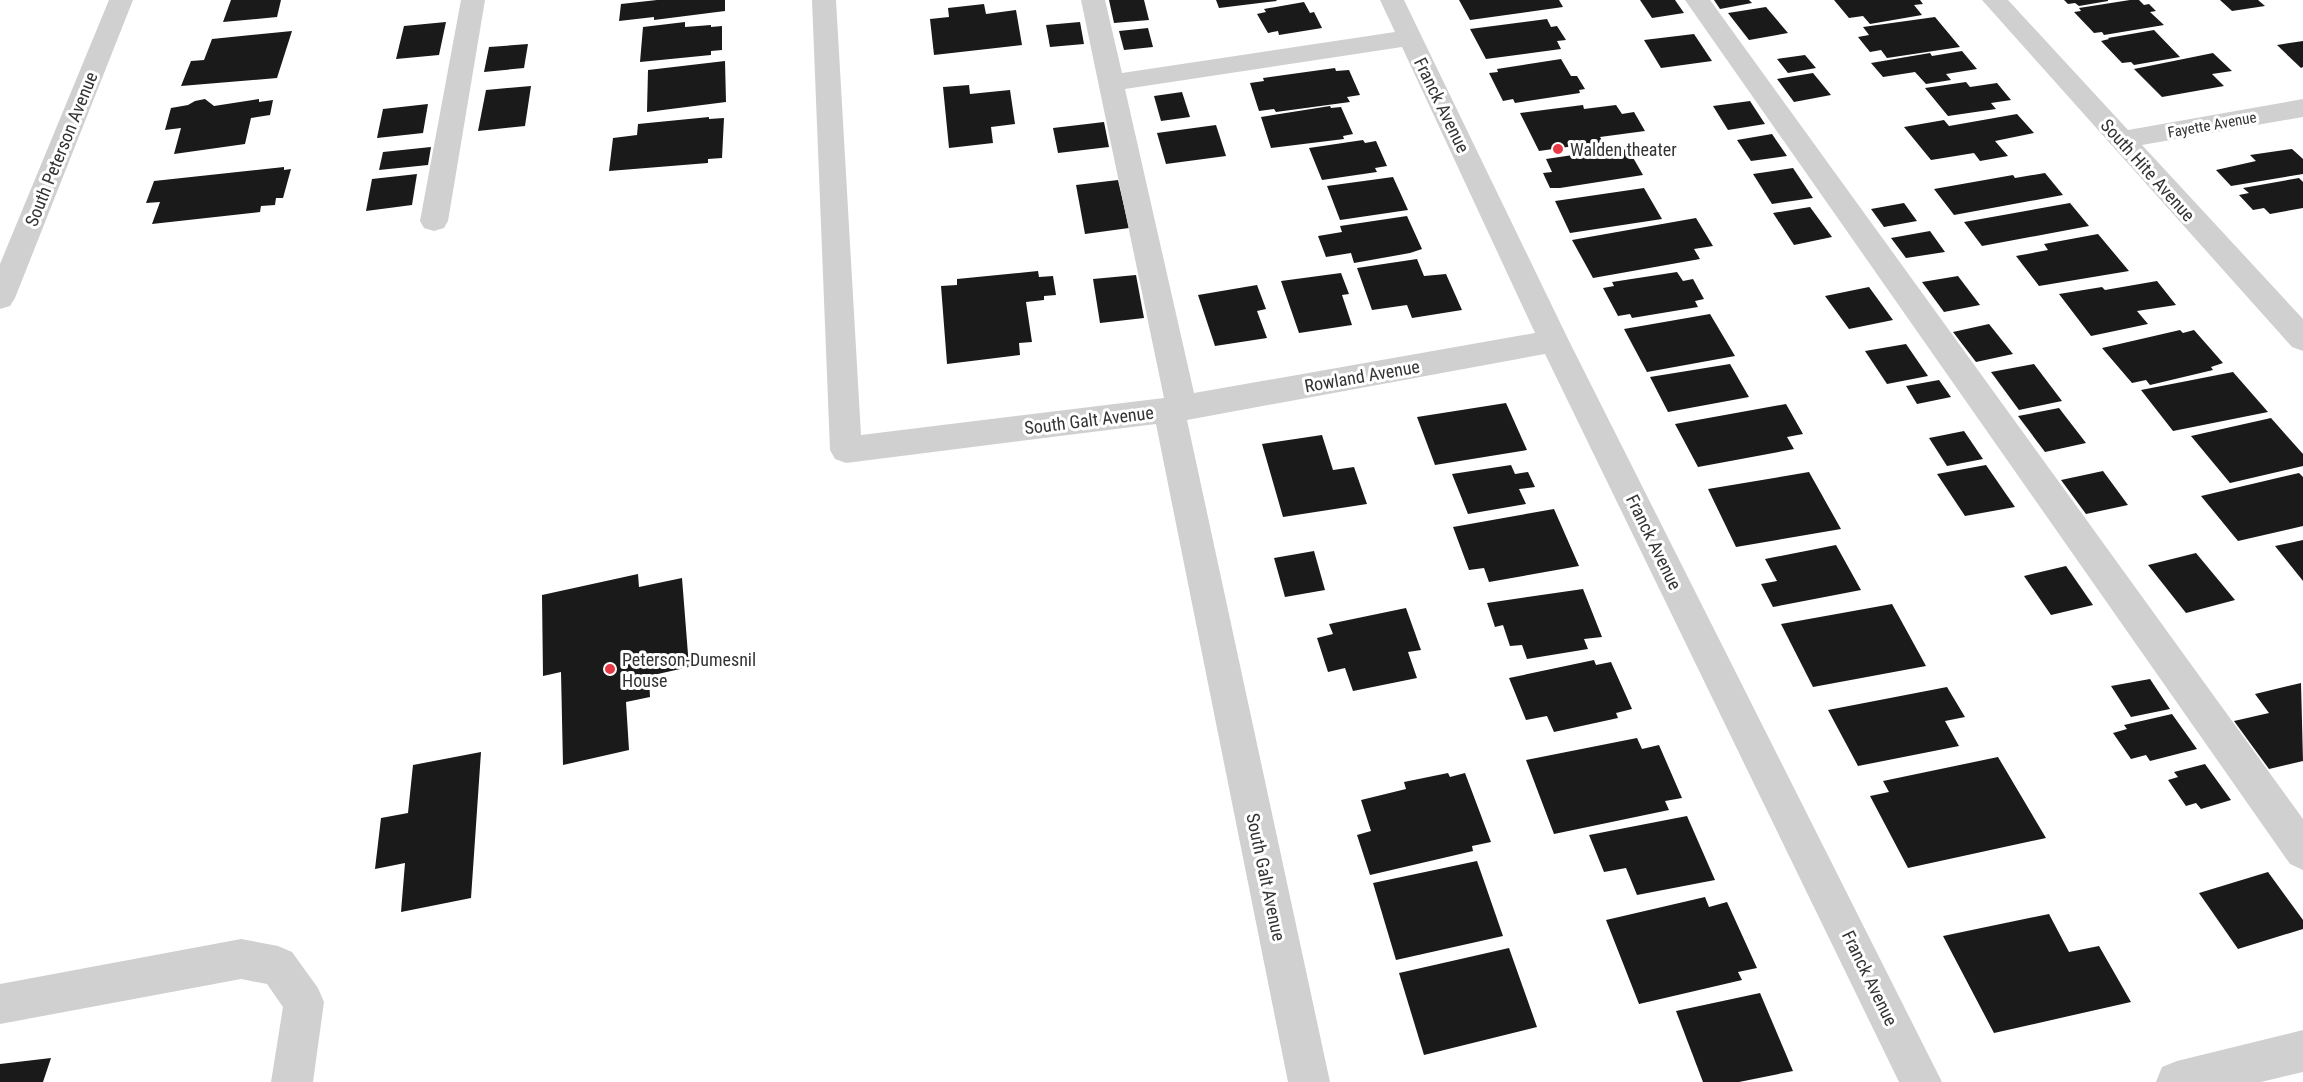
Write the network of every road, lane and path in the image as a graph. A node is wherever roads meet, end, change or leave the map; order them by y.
1 (121, 0) edge
2 (473, 0) edge
3 (824, 0) edge
4 (1093, 0) edge
5 (1392, 0) edge
6 (1697, 0) edge
7 (1994, 0) edge
8 (1410, 38) junction
9 (1111, 83) junction
10 (2303, 108) edge
11 (2121, 140) junction
12 (434, 221) dead end
13 (0, 298) edge
14 (2303, 339) edge
15 (1554, 341) junction
16 (1176, 409) junction
17 (2303, 851) edge
18 (0, 1004) edge
19 (2303, 1051) edge
20 (292, 1082) edge
21 (1309, 1082) edge
22 (1921, 1082) edge
23 (2177, 1082) edge

1 - 13 street, South Peterson Avenue
2 - 12 street
3 - 16 street, South Galt Avenue
4 - 9 street
5 - 8 street, Franck Avenue
6 - 17 street
7 - 11 street, South Hite Avenue
8 - 9 street
8 - 15 street, Franck Avenue
9 - 16 street
10 - 11 street, Fayette Avenue
11 - 14 street, South Hite Avenue
15 - 16 street, Rowland Avenue
15 - 22 street, Franck Avenue
16 - 21 street, South Galt Avenue
18 - 20 street
19 - 23 street

